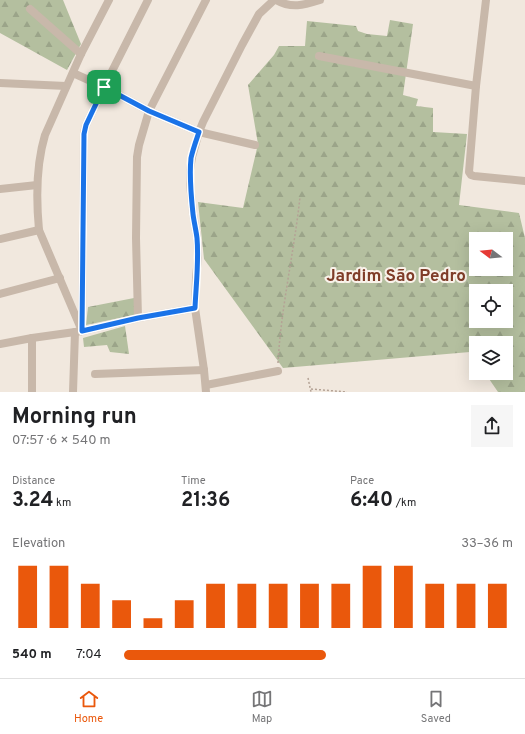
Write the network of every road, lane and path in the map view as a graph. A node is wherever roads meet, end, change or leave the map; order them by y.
1 (109, 0) edge
2 (148, 0) edge
3 (206, 0) edge
4 (275, 0) edge
5 (320, 0) edge
6 (486, 0) edge
7 (30, 9) dead end
8 (81, 54) junction
9 (319, 56) dead end
10 (73, 73) junction
11 (0, 83) edge
12 (66, 86) junction
13 (476, 86) junction
14 (104, 87) junction
15 (149, 111) junction
16 (199, 132) junction
17 (255, 145) dead end
18 (525, 181) edge
19 (37, 185) junction
20 (0, 189) edge
21 (300, 197) dead end
22 (39, 230) junction
23 (0, 239) edge
24 (60, 278) junction
25 (0, 294) edge
26 (195, 308) junction
27 (138, 318) junction
28 (78, 331) junction
29 (32, 338) junction
30 (0, 344) edge
31 (204, 370) junction
32 (278, 371) joint
33 (95, 374) dead end
34 (308, 378) dead end
35 (206, 388) edge
36 (311, 391) edge
37 (32, 392) edge
38 (73, 392) edge
39 (347, 392) edge

1 - 8 street
2 - 14 street
3 - 15 street
4 - 5 street
4 - 16 street
6 - 13 street
7 - 8 street
8 - 10 street
9 - 13 street
10 - 12 street
10 - 14 street
11 - 12 street
12 - 19 street
13 - 18 street
14 - 15 street
14 - 28 street
15 - 16 street
15 - 27 street
16 - 17 street
16 - 26 street
19 - 20 street
19 - 22 street
21 - 32 path
22 - 23 street
22 - 24 street
24 - 25 street
24 - 28 street
26 - 27 street
26 - 31 street
27 - 28 street
28 - 29 street
28 - 38 street
29 - 30 street
29 - 37 street
31 - 33 street
31 - 35 street
32 - 35 street
34 - 36 path
36 - 39 path

